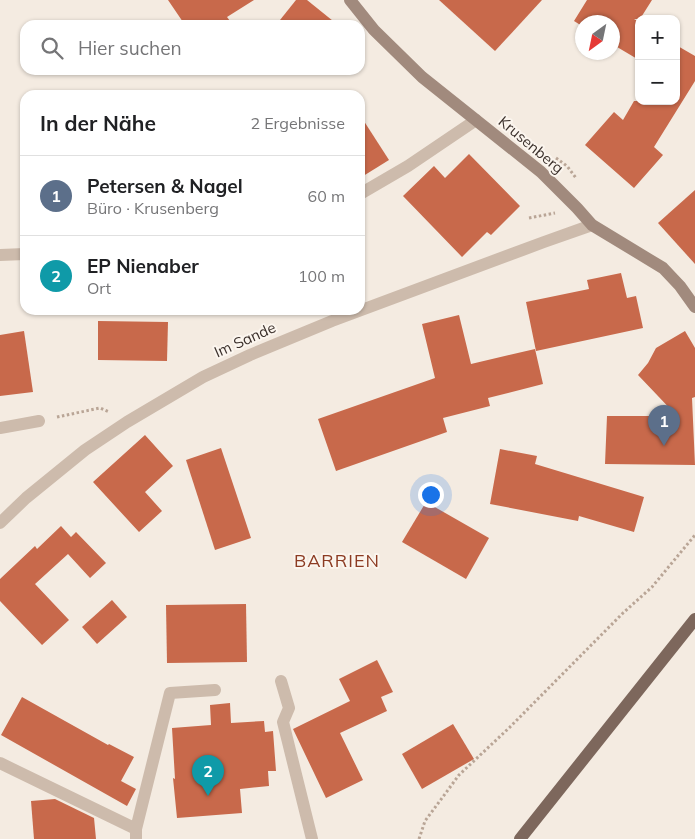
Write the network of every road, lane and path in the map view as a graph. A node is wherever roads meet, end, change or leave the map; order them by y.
1 (350, 0) edge
2 (476, 120) junction
3 (365, 191) edge
4 (592, 226) junction
5 (20, 254) edge
6 (0, 255) edge
7 (695, 307) edge
8 (365, 309) edge
9 (348, 315) edge
10 (39, 421) joint
11 (127, 422) junction
12 (0, 428) edge
13 (0, 523) edge
14 (695, 535) edge
15 (695, 619) edge
16 (281, 682) dead end
17 (215, 690) dead end
18 (0, 763) edge
19 (136, 834) edge
20 (521, 838) edge
21 (312, 839) edge
22 (419, 839) edge

1 - 2 street, Krusenberg
2 - 3 street
2 - 4 street, Krusenberg
4 - 7 street, Krusenberg
4 - 8 street, Im Sande
5 - 6 street
9 - 11 street, Im Sande
10 - 11 path
10 - 12 street
11 - 13 street, Im Sande
14 - 22 path
15 - 20 main road
16 - 21 street
17 - 19 street
18 - 19 street

